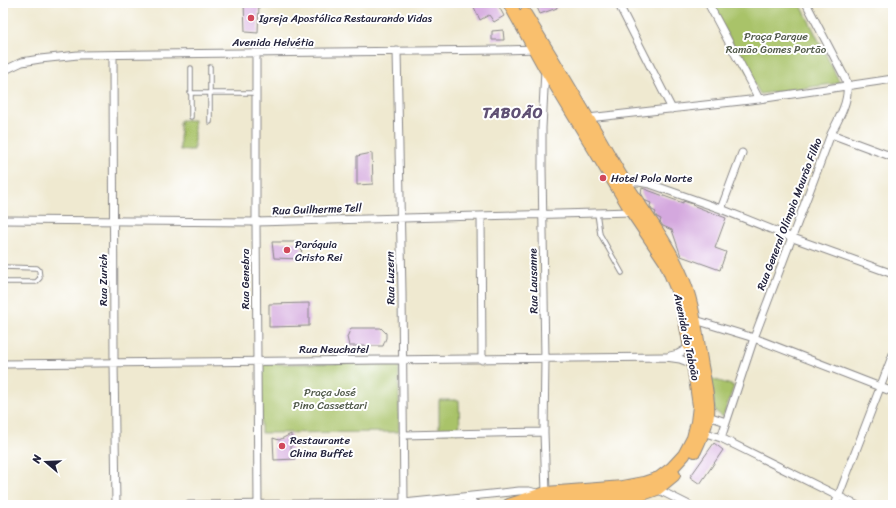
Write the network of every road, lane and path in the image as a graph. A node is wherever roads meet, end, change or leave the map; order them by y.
1 (618, 3) edge
2 (708, 3) edge
3 (806, 3) edge
4 (517, 4) edge
5 (540, 47) junction
6 (397, 51) junction
7 (256, 54) junction
8 (113, 55) junction
9 (210, 67) dead end
10 (191, 68) dead end
11 (545, 68) junction
12 (3, 71) edge
13 (893, 79) edge
14 (847, 86) junction
15 (190, 93) junction
16 (209, 93) junction
17 (256, 93) junction
18 (759, 99) junction
19 (672, 109) junction
20 (191, 117) dead end
21 (588, 118) junction
22 (210, 122) dead end
23 (831, 134) junction
24 (742, 153) dead end
25 (893, 157) edge
26 (625, 182) junction
27 (721, 208) junction
28 (632, 212) junction
29 (597, 213) junction
30 (543, 214) junction
31 (481, 216) junction
32 (400, 218) junction
33 (3, 220) edge
34 (114, 220) junction
35 (256, 222) junction
36 (793, 238) junction
37 (3, 267) edge
38 (622, 272) dead end
39 (893, 274) edge
40 (4, 282) edge
41 (689, 318) junction
42 (754, 338) junction
43 (690, 347) junction
44 (893, 354) edge
45 (545, 358) junction
46 (666, 358) junction
47 (403, 360) junction
48 (482, 360) junction
49 (257, 361) junction
50 (114, 362) junction
51 (3, 364) edge
52 (693, 364) junction
53 (880, 387) junction
54 (893, 392) edge
55 (708, 416) junction
56 (726, 422) junction
57 (544, 432) junction
58 (704, 432) junction
59 (403, 435) junction
60 (720, 438) junction
61 (657, 489) junction
62 (838, 497) junction
63 (462, 498) junction
64 (542, 498) edge
65 (404, 504) edge
66 (116, 505) edge
67 (189, 505) edge
68 (258, 505) edge
69 (477, 505) edge
70 (509, 505) edge
71 (689, 505) edge
72 (835, 505) edge
73 (856, 505) edge

1 - 19 street
2 - 18 street
3 - 14 street
4 - 5 main road, Avenida do Taboão
5 - 6 street, Avenida Helvétia
5 - 11 main road, Avenida do Taboão
5 - 21 main road, Avenida do Taboão
6 - 7 street, Avenida Helvétia
6 - 32 street, Rua Luzern
7 - 8 street, Avenida Helvétia
7 - 17 street, Rua Genebra
8 - 12 street, Avenida Helvétia
8 - 34 street, Rua Zurich
9 - 16 lane
10 - 15 lane
11 - 28 main road, Avenida do Taboão
11 - 30 street, Rua Lausanne
13 - 14 street
14 - 18 street
14 - 23 street, Rua General Olímpio Mourão Filho
15 - 16 lane
15 - 20 lane
16 - 17 lane
16 - 22 lane
17 - 35 street, Rua Genebra
18 - 19 street
19 - 21 street
21 - 26 main road, Avenida do Taboão
23 - 25 street
23 - 36 street, Rua General Olímpio Mourão Filho
24 - 27 street
26 - 27 street
26 - 41 main road, Avenida do Taboão
27 - 36 street
28 - 29 street, Rua Guilherme Tell
28 - 41 main road, Avenida do Taboão
29 - 30 street, Rua Guilherme Tell
29 - 38 lane
30 - 31 street, Rua Guilherme Tell
30 - 45 street, Rua Lausanne
31 - 32 street, Rua Guilherme Tell
31 - 48 street
32 - 35 street, Rua Guilherme Tell
32 - 47 street, Rua Luzern
33 - 34 street, Rua Guilherme Tell
34 - 35 street, Rua Guilherme Tell
34 - 50 street, Rua Zurich
35 - 49 street, Rua Genebra
36 - 39 street
36 - 42 street, Rua General Olímpio Mourão Filho
37 - 40 lane
41 - 42 street
41 - 43 main road, Avenida do Taboão
41 - 55 main road, Avenida do Taboão
42 - 53 street
42 - 56 street, Rua General Olímpio Mourão Filho
43 - 46 street, Rua Neuchatel
43 - 52 main road, Avenida do Taboão
44 - 53 street
45 - 46 street, Rua Neuchatel
45 - 48 street, Rua Neuchatel
45 - 57 street, Rua Lausanne
46 - 52 street, Rua Neuchatel
47 - 48 street, Rua Neuchatel
47 - 49 street, Rua Neuchatel
47 - 59 street, Rua Luzern
49 - 50 street, Rua Neuchatel
49 - 68 street, Rua Genebra
50 - 51 street, Rua Neuchatel
50 - 66 street, Rua Zurich
52 - 64 main road, Avenida do Taboão
53 - 54 street
53 - 62 street
55 - 56 street
55 - 58 main road, Avenida do Taboão
56 - 60 street, Rua General Olímpio Mourão Filho
57 - 59 street
57 - 64 street, Rua Lausanne
58 - 60 street
58 - 61 main road, Avenida do Taboão
59 - 65 street, Rua Luzern
60 - 62 street
61 - 64 main road, Avenida do Taboão
61 - 71 street
62 - 72 street
62 - 73 street
63 - 64 street
63 - 65 street
63 - 69 street
64 - 70 main road, Avenida do Taboão
65 - 68 street
67 - 68 street

